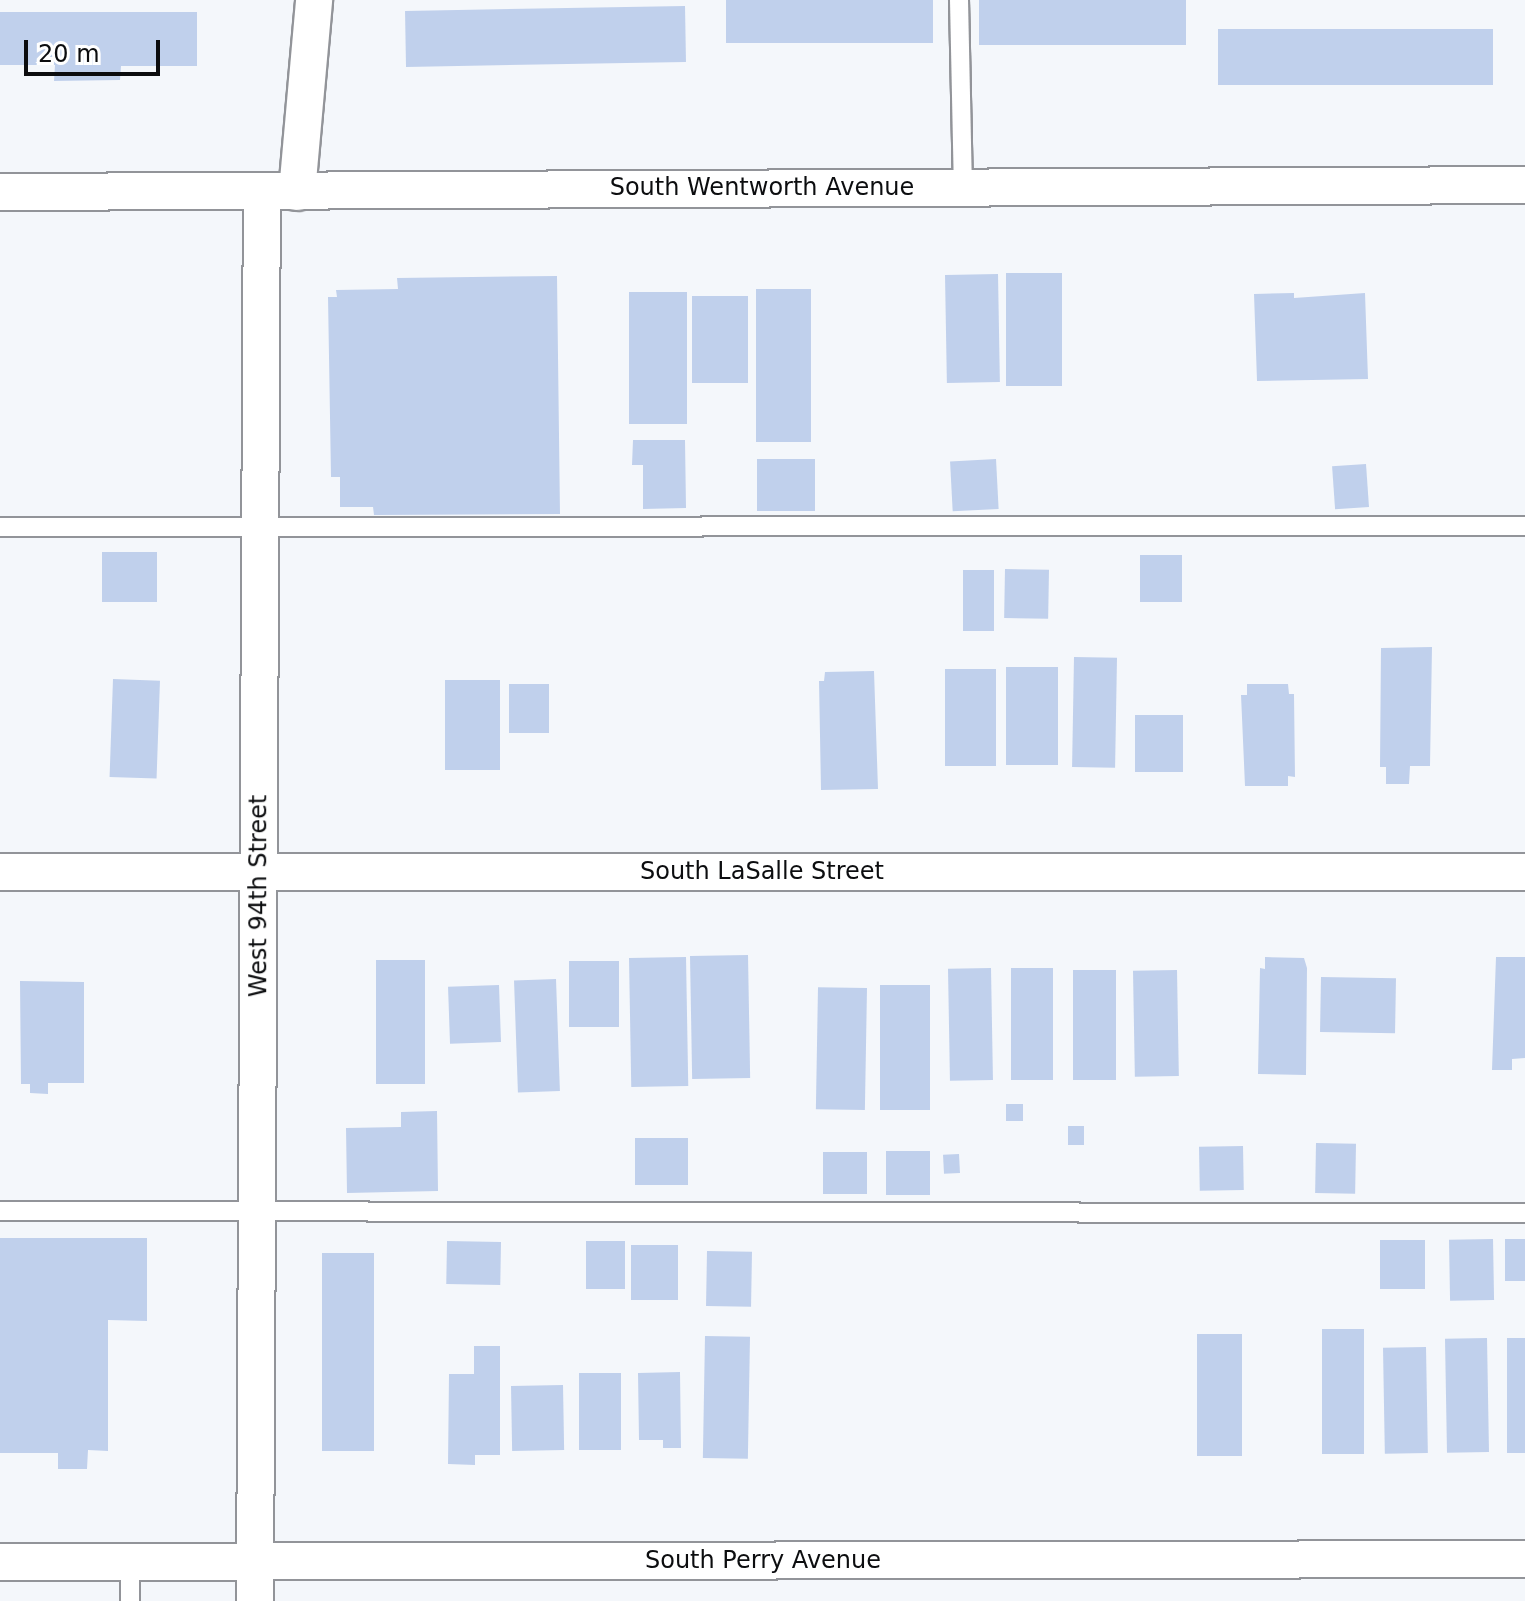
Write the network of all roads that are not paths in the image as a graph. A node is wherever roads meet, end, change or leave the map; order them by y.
1 (314, 0) edge
2 (959, 0) edge
3 (1525, 185) edge
4 (963, 187) junction
5 (0, 192) edge
6 (280, 192) junction
7 (260, 524) junction
8 (1525, 526) edge
9 (0, 527) edge
10 (0, 872) edge
11 (259, 872) junction
12 (1525, 872) edge
13 (257, 1209) junction
14 (0, 1211) edge
15 (1525, 1213) edge
16 (1525, 1559) edge
17 (0, 1562) edge
18 (131, 1562) junction
19 (256, 1562) junction
20 (130, 1601) edge
21 (255, 1601) edge

1 - 6 street, West 94th Street
2 - 4 lane
3 - 4 street, South Wentworth Avenue
4 - 6 street, South Wentworth Avenue
5 - 6 street, South Wentworth Avenue
6 - 7 street, West 94th Street
7 - 8 lane
7 - 9 lane
7 - 11 street, West 94th Street
10 - 11 street, South LaSalle Street
11 - 12 street, South LaSalle Street
11 - 13 street, West 94th Street
13 - 14 lane
13 - 15 lane
13 - 19 street, West 94th Street
16 - 19 street, South Perry Avenue
17 - 18 street, South Perry Avenue
18 - 19 street, South Perry Avenue
18 - 20 lane
19 - 21 street, West 94th Street

